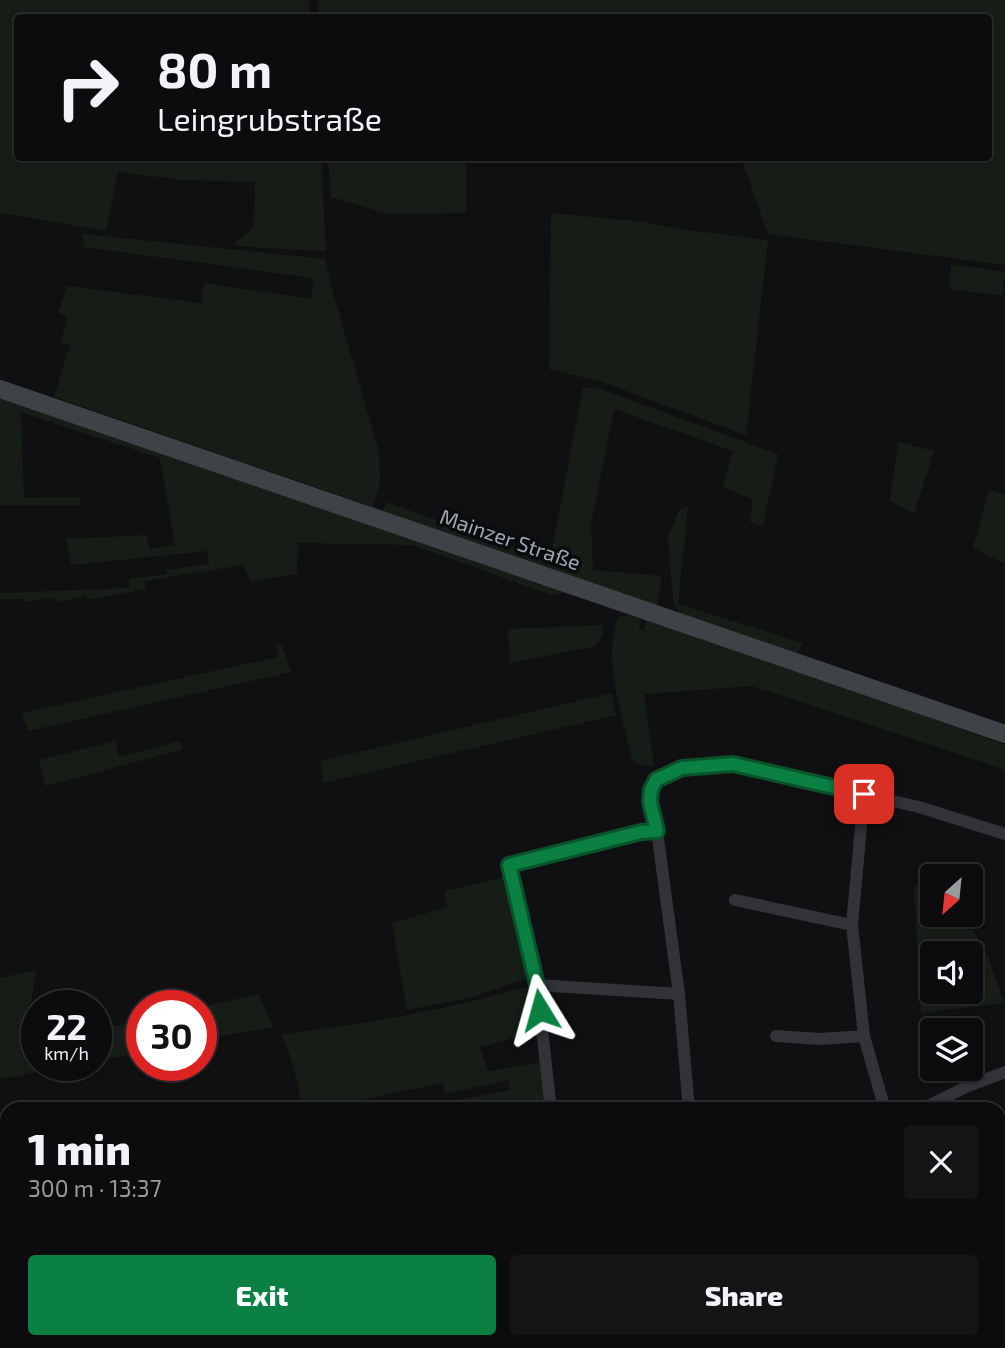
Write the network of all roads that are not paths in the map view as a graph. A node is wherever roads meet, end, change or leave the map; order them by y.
1 (0, 389) edge
2 (1005, 734) edge
3 (864, 794) junction
4 (657, 831) junction
5 (1005, 834) edge
6 (735, 900) dead end
7 (852, 925) junction
8 (537, 985) junction
9 (679, 994) junction
10 (776, 1036) dead end
11 (864, 1036) junction
12 (1005, 1072) edge
13 (550, 1102) edge
14 (688, 1102) edge
15 (883, 1102) edge
16 (936, 1102) edge

1 - 2 main road, Mainzer Straße
3 - 4 street
3 - 5 street
3 - 7 street
4 - 8 street
4 - 9 street
6 - 7 street
7 - 11 street
8 - 9 street
8 - 13 street
9 - 14 street
10 - 11 street
11 - 15 street
12 - 16 street

